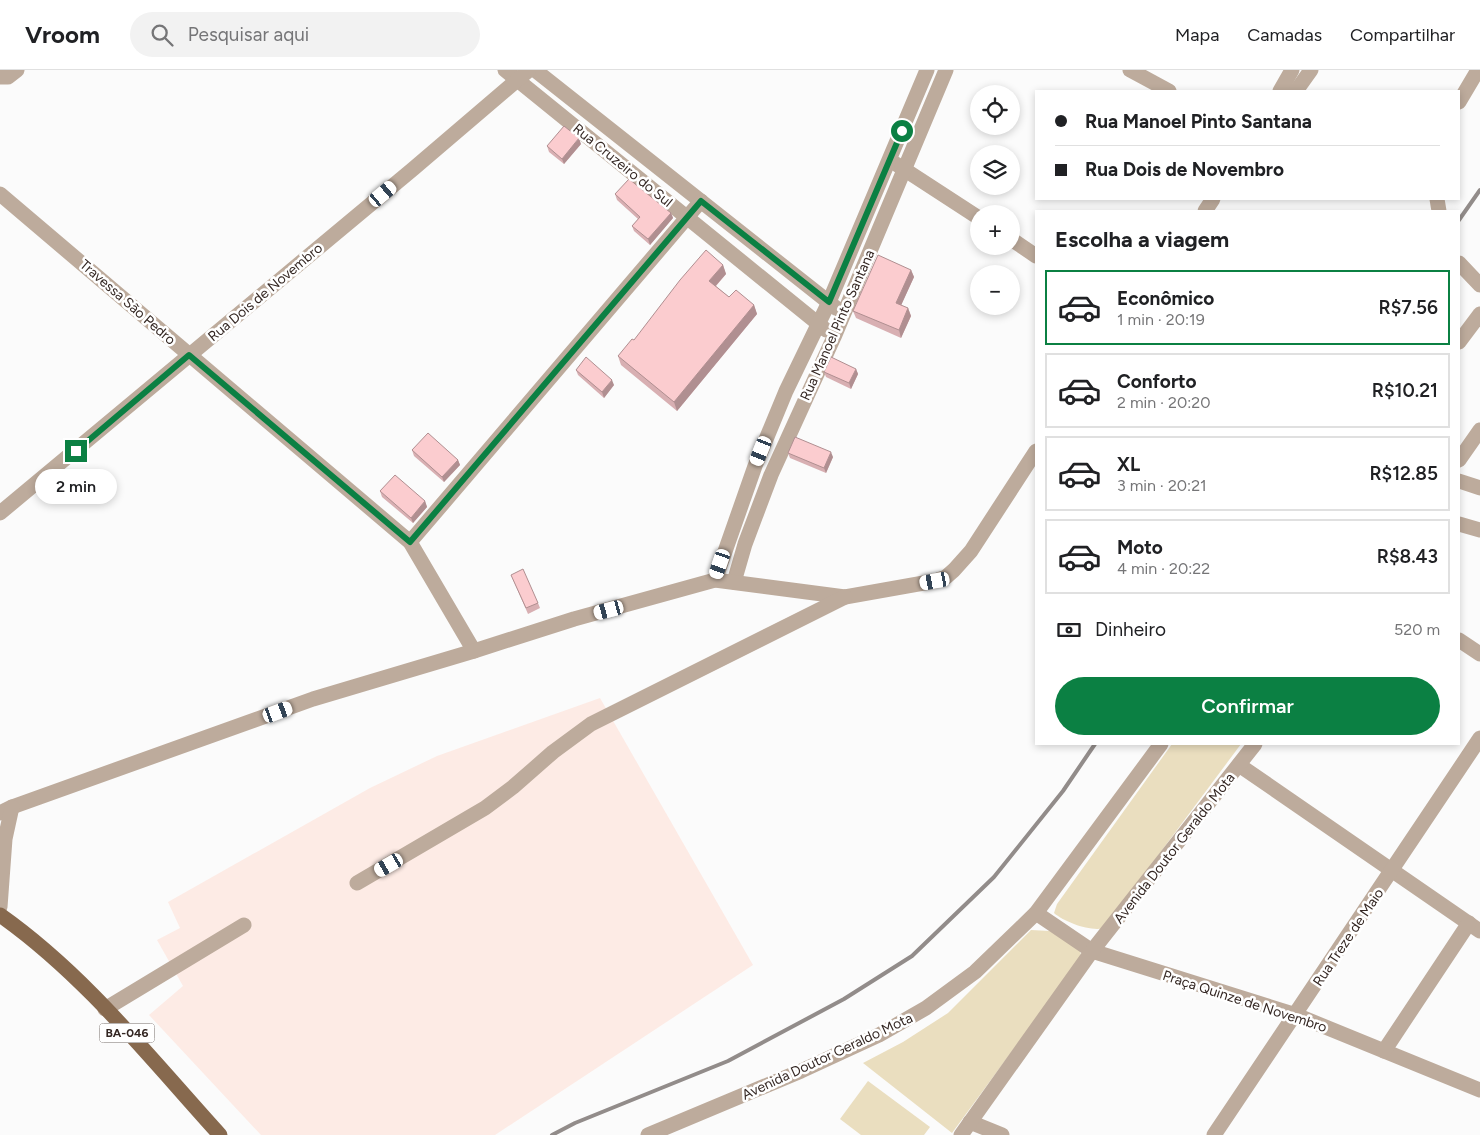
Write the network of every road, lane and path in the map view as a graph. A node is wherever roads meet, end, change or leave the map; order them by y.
1 (17, 70) edge
2 (505, 70) edge
3 (529, 70) edge
4 (535, 70) edge
5 (927, 70) edge
6 (946, 70) edge
7 (1130, 70) edge
8 (1311, 70) edge
9 (1478, 70) edge
10 (0, 77) edge
11 (517, 80) junction
12 (1163, 82) edge
13 (1297, 83) edge
14 (1282, 90) edge
15 (1460, 100) edge
16 (890, 159) junction
17 (904, 169) junction
18 (0, 194) edge
19 (701, 201) junction
20 (970, 212) edge
21 (687, 218) junction
22 (1020, 245) edge
23 (1035, 255) edge
24 (1460, 264) edge
25 (1480, 285) edge
26 (829, 302) junction
27 (843, 314) junction
28 (1480, 314) edge
29 (819, 325) junction
30 (834, 337) junction
31 (1460, 341) edge
32 (189, 355) junction
33 (1480, 430) edge
34 (1035, 453) edge
35 (1460, 459) edge
36 (1460, 481) edge
37 (1480, 488) edge
38 (0, 513) edge
39 (1460, 524) edge
40 (1480, 530) edge
41 (410, 542) junction
42 (715, 580) junction
43 (734, 582) junction
44 (845, 597) junction
45 (1460, 641) edge
46 (474, 651) junction
47 (1480, 654) edge
48 (1480, 738) edge
49 (1160, 745) edge
50 (1253, 745) edge
51 (1239, 765) junction
52 (6, 810) edge
53 (1393, 870) junction
54 (357, 883) dead end
55 (0, 907) edge
56 (1036, 913) junction
57 (0, 915) edge
58 (244, 925) dead end
59 (1474, 927) edge
60 (1092, 951) junction
61 (105, 1009) junction
62 (1296, 1015) junction
63 (1384, 1051) junction
64 (1480, 1090) edge
65 (965, 1129) edge
66 (220, 1135) edge
67 (648, 1135) edge
68 (1002, 1135) edge
69 (1214, 1135) edge

1 - 10 street
2 - 11 street, Rua Cruzeiro do Sul
3 - 11 street, Rua Dois de Novembro
4 - 19 street, Rua Cruzeiro do Sul
5 - 16 street, Rua Manoel Pinto Santana
6 - 17 street, Rua Manoel Pinto Santana
7 - 12 street
8 - 13 street
9 - 15 street
11 - 21 street, Rua Cruzeiro do Sul
11 - 32 street, Rua Dois de Novembro
13 - 14 street
16 - 17 street
16 - 26 street, Rua Manoel Pinto Santana
17 - 20 street
17 - 27 street, Rua Manoel Pinto Santana
18 - 32 street, Travessa São Pedro
19 - 21 street
19 - 26 street, Rua Cruzeiro do Sul
21 - 29 street, Rua Cruzeiro do Sul
21 - 41 street
22 - 23 street
24 - 25 street
26 - 27 street, Rua Cruzeiro do Sul
26 - 29 street, Rua Manoel Pinto Santana
27 - 30 street, Rua Manoel Pinto Santana
28 - 31 street
29 - 30 street, Rua Cruzeiro do Sul
29 - 42 street, Rua Manoel Pinto Santana
30 - 43 street, Rua Manoel Pinto Santana
32 - 38 street, Rua Dois de Novembro
32 - 41 street, Travessa São Pedro
33 - 35 street
34 - 44 street
36 - 37 street
39 - 40 street
41 - 46 street, Travessa São Pedro
42 - 43 street
42 - 46 street
43 - 44 street
44 - 54 street
45 - 47 street
46 - 52 street
48 - 53 street, Rua Treze de Maio
49 - 56 street, Avenida Doutor Geraldo Mota
50 - 51 street, Avenida Doutor Geraldo Mota
51 - 53 street
51 - 60 street, Avenida Doutor Geraldo Mota
52 - 55 street
53 - 59 street
53 - 62 street, Rua Treze de Maio
56 - 60 street
56 - 67 street, Avenida Doutor Geraldo Mota
57 - 61 main road, BA-046
58 - 61 street
59 - 63 street
60 - 62 street, Praça Quinze de Novembro
60 - 65 street, Avenida Doutor Geraldo Mota
61 - 66 main road, BA-046
62 - 63 street, Praça Quinze de Novembro
62 - 69 street, Rua Treze de Maio
63 - 64 street, Praça Quinze de Novembro
65 - 68 street

